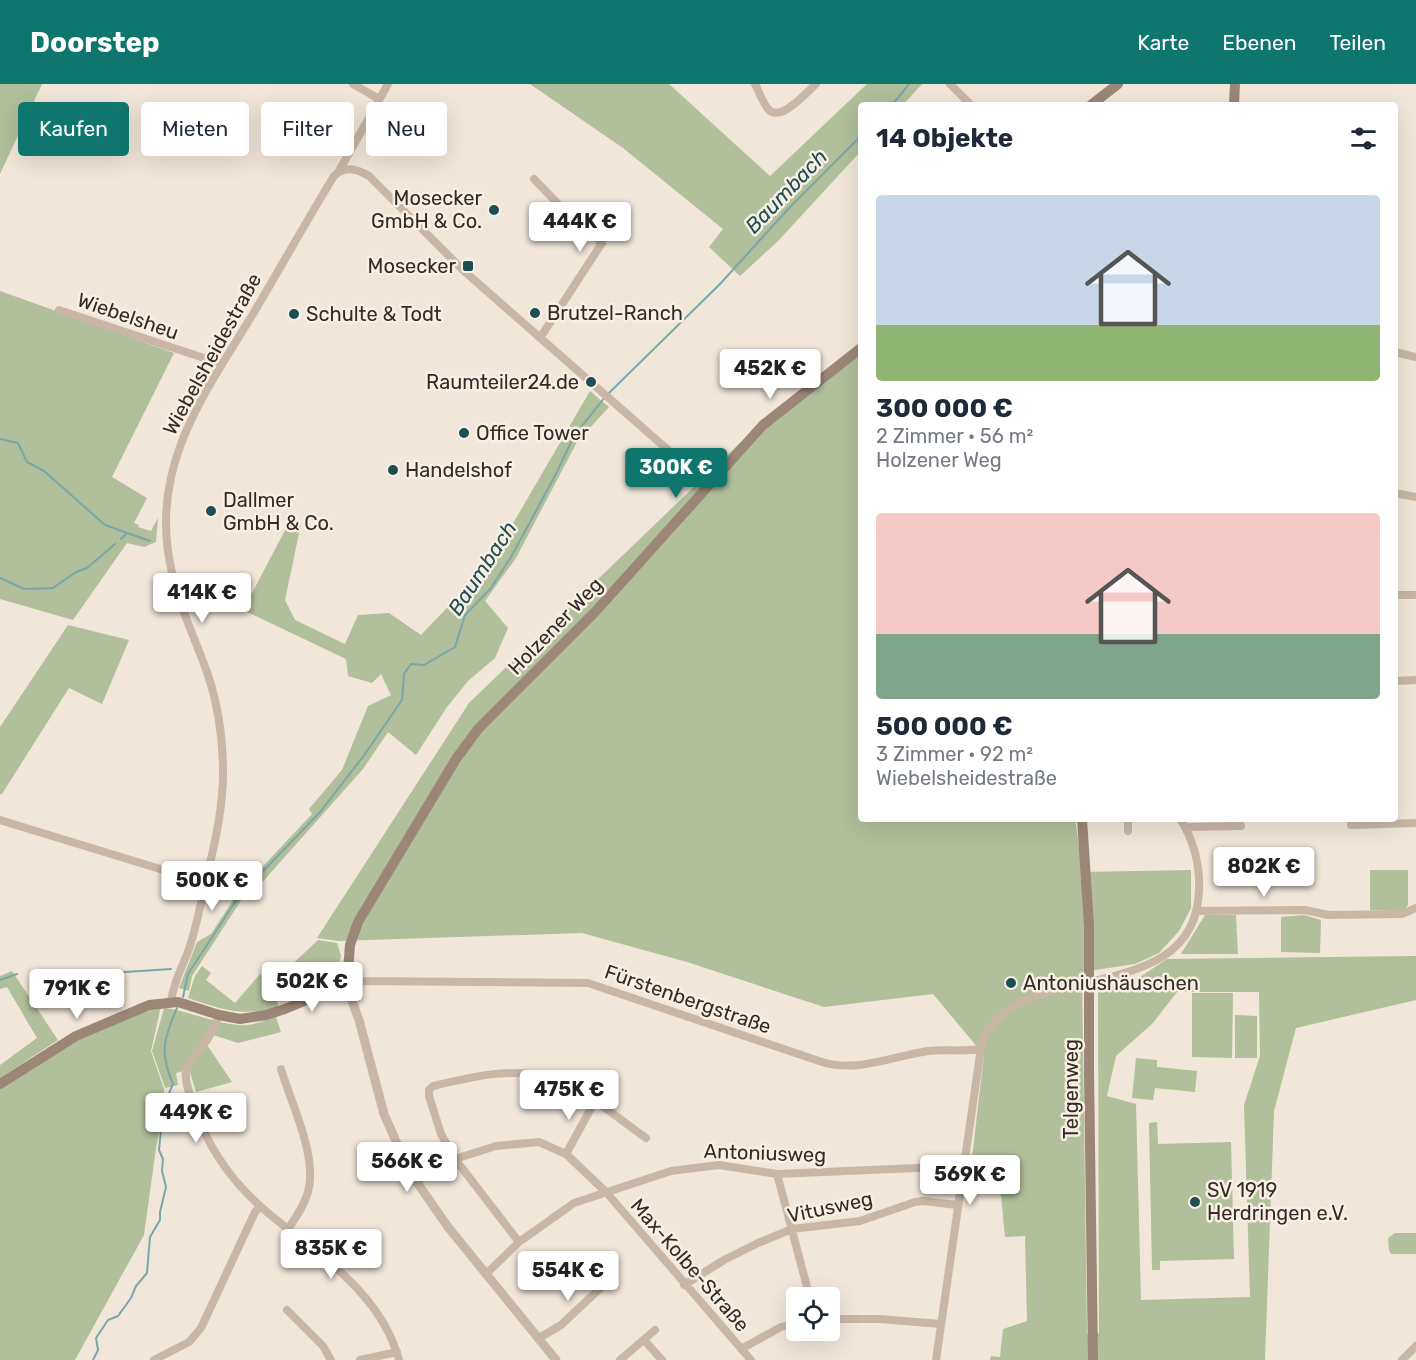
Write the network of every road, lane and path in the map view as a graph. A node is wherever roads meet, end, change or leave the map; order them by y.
1 (353, 84) edge
2 (388, 84) edge
3 (755, 84) edge
4 (816, 84) edge
5 (950, 84) edge
6 (1118, 84) edge
7 (1236, 84) edge
8 (379, 99) junction
9 (968, 102) edge
10 (1095, 102) edge
11 (1233, 102) edge
12 (339, 171) junction
13 (534, 179) dead end
14 (59, 310) dead end
15 (540, 338) junction
16 (858, 350) edge
17 (1398, 353) edge
18 (1416, 357) edge
19 (222, 364) junction
20 (708, 485) junction
21 (1398, 494) edge
22 (1416, 497) edge
23 (1398, 595) edge
24 (1416, 595) edge
25 (1416, 680) edge
26 (1398, 681) edge
27 (0, 820) edge
28 (1082, 822) edge
29 (1128, 822) edge
30 (1182, 822) edge
31 (1416, 823) edge
32 (1351, 825) dead end
33 (1241, 826) dead end
34 (1186, 827) junction
35 (1128, 831) dead end
36 (206, 883) junction
37 (1416, 908) edge
38 (1197, 911) junction
39 (344, 979) junction
40 (1089, 983) junction
41 (171, 1002) junction
42 (219, 1015) junction
43 (980, 1049) junction
44 (281, 1069) dead end
45 (0, 1084) edge
46 (595, 1101) junction
47 (646, 1138) dead end
48 (566, 1154) junction
49 (455, 1159) junction
50 (964, 1167) junction
51 (777, 1174) junction
52 (416, 1182) junction
53 (606, 1192) junction
54 (260, 1206) junction
55 (957, 1206) junction
56 (288, 1229) junction
57 (792, 1229) junction
58 (519, 1242) junction
59 (487, 1273) junction
60 (609, 1280) dead end
61 (684, 1285) junction
62 (807, 1287) edge
63 (287, 1310) dead end
64 (840, 1319) edge
65 (941, 1324) junction
66 (786, 1326) edge
67 (656, 1330) dead end
68 (539, 1338) junction
69 (644, 1340) junction
70 (1416, 1346) edge
71 (741, 1349) junction
72 (398, 1356) edge
73 (154, 1360) edge
74 (331, 1360) edge
75 (360, 1360) edge
76 (556, 1360) edge
77 (620, 1360) edge
78 (662, 1360) edge
79 (751, 1360) edge
80 (936, 1360) edge
81 (1093, 1360) edge
82 (1402, 1360) edge

1 - 8 street
2 - 8 street, Wiebelsheidestraße
3 - 4 street
5 - 9 street
6 - 10 main road
7 - 11 main road
8 - 12 street, Wiebelsheidestraße
12 - 15 street
12 - 19 street, Wiebelsheidestraße
13 - 15 street
14 - 19 street, Wiebelsheu
15 - 20 street
16 - 20 main road, Holzener Weg
17 - 18 street
19 - 36 street, Wiebelsheidestraße
20 - 39 main road, Holzener Weg
21 - 22 street
23 - 24 street
25 - 26 street
27 - 36 street
28 - 40 main road, Telgenweg
29 - 35 street
30 - 34 street
31 - 32 street
33 - 34 street
34 - 38 street
36 - 41 street, Wiebelsheidestraße
37 - 38 street
38 - 40 street
39 - 42 main road
39 - 43 street, Fürstenbergstraße
39 - 52 street
40 - 43 street
40 - 81 main road, Telgenweg
41 - 42 main road
41 - 45 main road
42 - 54 street
43 - 50 street
44 - 56 street
46 - 47 street
46 - 48 street
46 - 49 street
48 - 49 street
48 - 53 street, Max-Kolbe-Straße
49 - 52 street
49 - 58 street
50 - 51 street, Antoniusweg
50 - 55 street
51 - 53 street, Antoniusweg
51 - 57 street
52 - 59 street
53 - 58 street, Antoniusweg
53 - 61 street, Max-Kolbe-Straße
54 - 56 street
54 - 73 street
55 - 57 street, Vitusweg
55 - 65 street
56 - 72 street
57 - 61 street, Vitusweg
57 - 62 street
58 - 59 street, Antoniusweg
59 - 68 street
60 - 68 street
61 - 71 street, Max-Kolbe-Straße
63 - 74 street
64 - 65 street
65 - 80 street
66 - 71 street
67 - 69 street
68 - 76 street
69 - 77 street
69 - 78 street
70 - 82 street
71 - 79 street, Max-Kolbe-Straße
72 - 75 street

